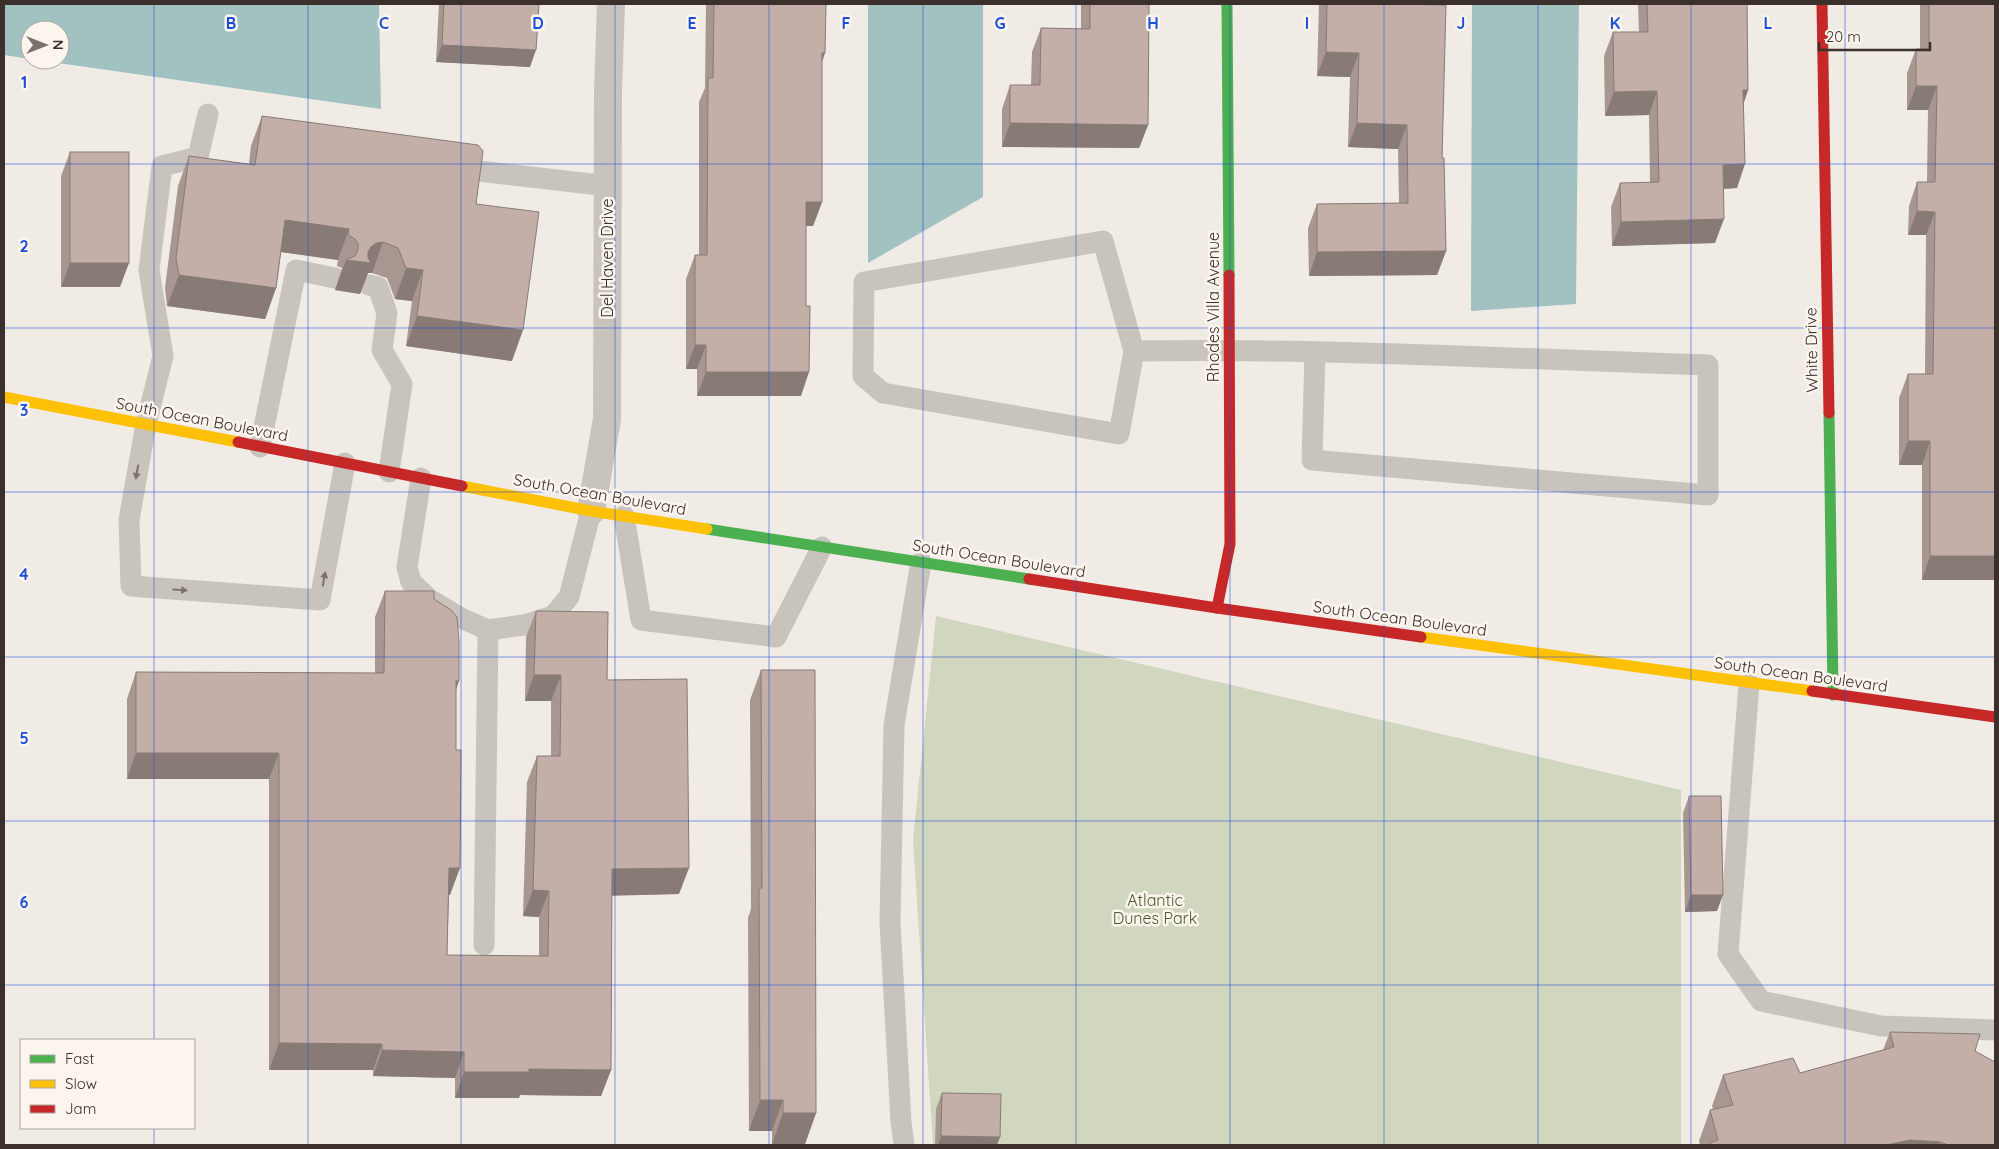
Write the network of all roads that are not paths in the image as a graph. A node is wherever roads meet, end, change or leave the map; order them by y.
1 (610, 4) edge
2 (1227, 4) edge
3 (1822, 4) edge
4 (208, 114) dead end
5 (479, 171) edge
6 (608, 186) junction
7 (335, 278) dead end
8 (369, 285) edge
9 (1230, 350) junction
10 (1134, 351) junction
11 (1316, 352) junction
12 (4, 397) edge
13 (146, 424) junction
14 (260, 447) junction
15 (345, 463) junction
16 (389, 472) junction
17 (421, 478) junction
18 (591, 511) junction
19 (624, 516) junction
20 (822, 546) junction
21 (921, 562) junction
22 (1217, 608) junction
23 (488, 630) junction
24 (1749, 684) junction
25 (1833, 695) junction
26 (1995, 717) edge
27 (484, 945) dead end
28 (1995, 1030) edge
29 (904, 1145) edge

1 - 6 street, Del Haven Drive
2 - 9 main road, Rhodes Villa Avenue
3 - 25 main road, White Drive
4 - 13 lane
5 - 6 lane
6 - 18 street, Del Haven Drive
7 - 14 lane
8 - 16 lane
9 - 10 lane
9 - 11 lane
9 - 22 main road, Rhodes Villa Avenue
10 - 10 lane
11 - 11 lane
12 - 13 main road, South Ocean Boulevard
13 - 14 main road, South Ocean Boulevard
13 -> 15 lane
14 - 15 main road, South Ocean Boulevard
15 - 16 main road, South Ocean Boulevard
16 - 17 main road, South Ocean Boulevard
17 - 18 main road, South Ocean Boulevard
17 - 23 lane
18 - 19 main road, South Ocean Boulevard
18 - 23 lane
19 - 20 main road, South Ocean Boulevard
19 - 20 lane
20 - 21 main road, South Ocean Boulevard
21 - 22 main road, South Ocean Boulevard
21 - 29 lane
22 - 24 main road, South Ocean Boulevard
23 - 27 lane
24 - 25 main road, South Ocean Boulevard
24 - 28 lane
25 - 26 main road, South Ocean Boulevard

